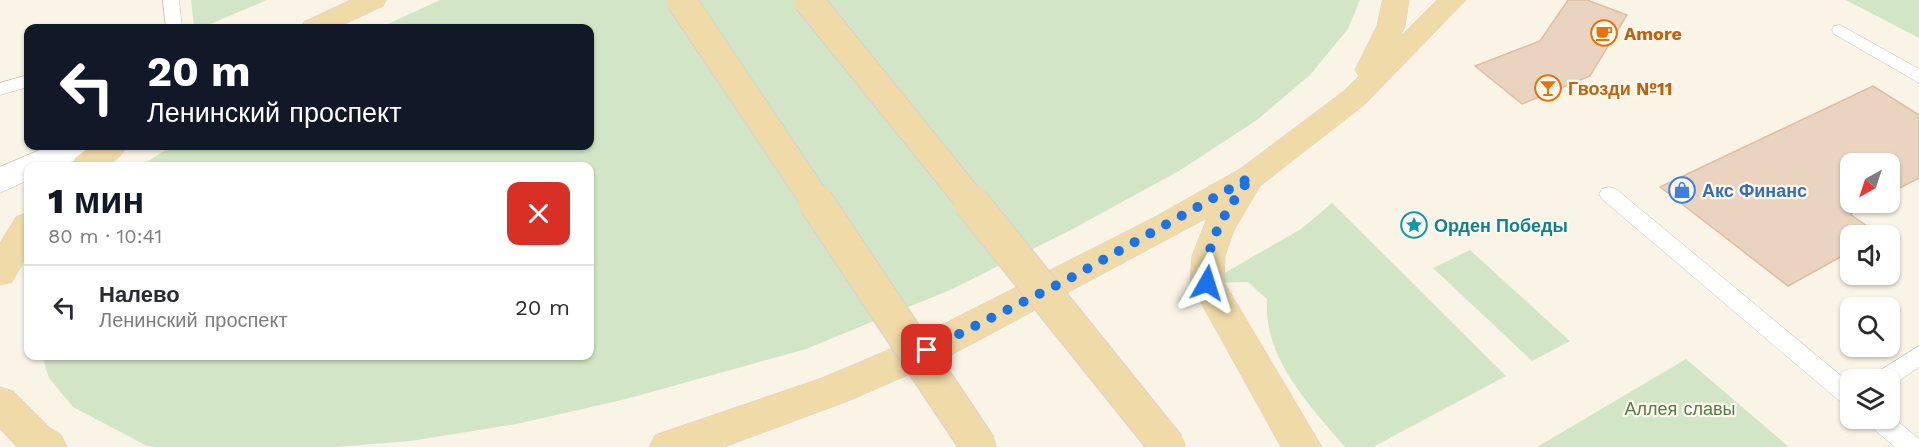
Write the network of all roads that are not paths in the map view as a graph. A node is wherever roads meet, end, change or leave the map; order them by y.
1 (171, 0) edge
2 (373, 0) edge
3 (681, 0) edge
4 (808, 0) edge
5 (1395, 0) edge
6 (1453, 0) edge
7 (350, 7) edge
8 (174, 24) edge
9 (321, 24) edge
10 (1840, 30) dead end
11 (1919, 77) edge
12 (24, 82) edge
13 (0, 88) edge
14 (1354, 98) junction
15 (67, 150) edge
16 (107, 150) edge
17 (41, 162) edge
18 (91, 162) edge
19 (24, 170) edge
20 (1251, 177) junction
21 (0, 180) edge
22 (1609, 194) dead end
23 (24, 233) edge
24 (0, 272) edge
25 (1919, 355) edge
26 (1899, 369) edge
27 (1840, 388) edge
28 (0, 403) edge
29 (1890, 429) edge
30 (682, 446) edge
31 (47, 447) edge
32 (979, 447) edge
33 (1168, 447) edge
34 (1302, 447) edge
35 (1912, 447) edge

1 - 8 lane
2 - 7 main road
3 - 32 main road, bridge
4 - 33 main road, bridge
5 - 14 main road
6 - 14 main road
7 - 9 main road
10 - 11 lane
12 - 13 lane
14 - 20 main road
15 - 17 main road
16 - 18 main road
19 - 21 main road
20 - 30 main road
20 - 34 main road
22 - 27 lane
23 - 24 main road
25 - 26 lane
28 - 31 main road
29 - 35 lane

